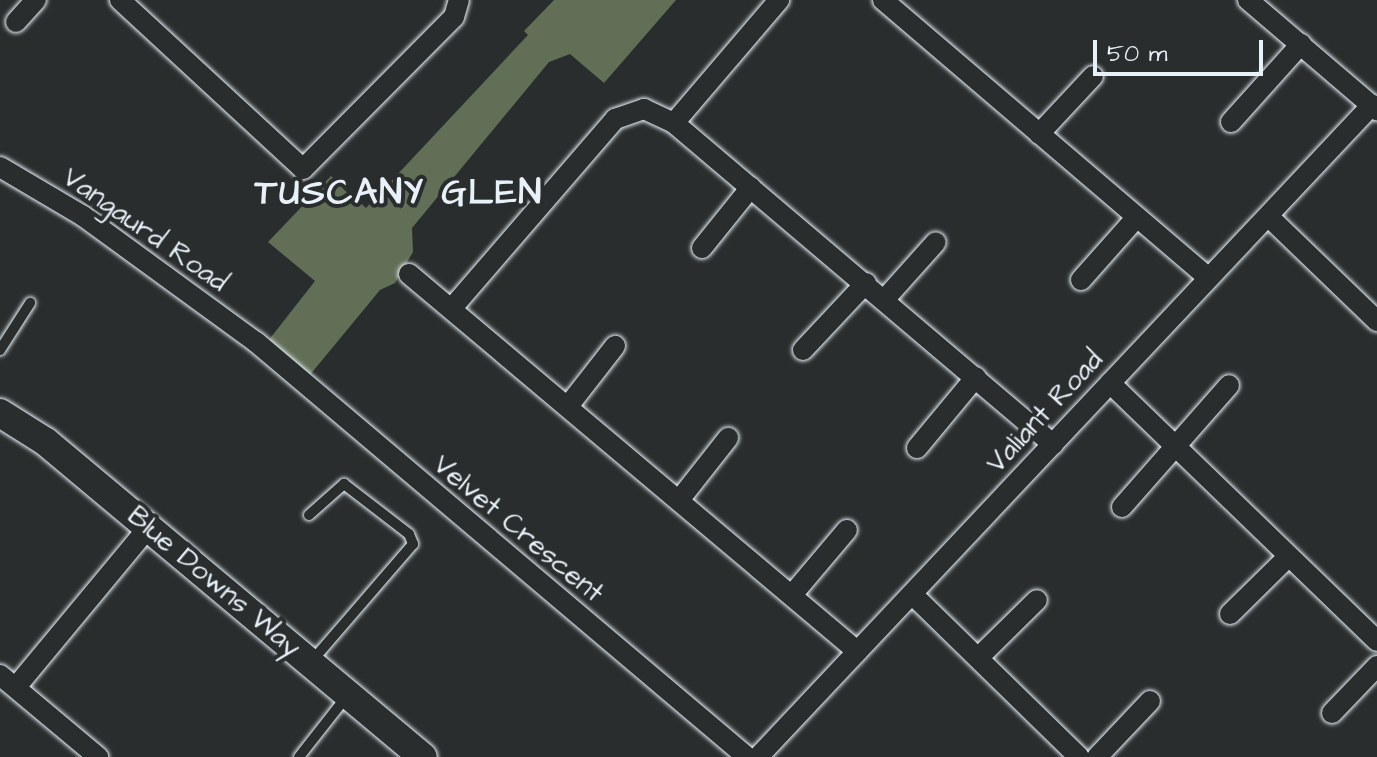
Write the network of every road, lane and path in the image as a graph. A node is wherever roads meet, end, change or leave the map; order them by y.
1 (36, 0) edge
2 (120, 0) edge
3 (459, 0) edge
4 (779, 0) edge
5 (883, 0) edge
6 (1248, 0) edge
7 (16, 22) dead end
8 (1301, 44) junction
9 (1093, 76) dead end
10 (1374, 108) edge
11 (1231, 122) dead end
12 (674, 123) junction
13 (1039, 134) junction
14 (0, 167) edge
15 (751, 187) junction
16 (1137, 217) junction
17 (1270, 218) junction
18 (936, 242) dead end
19 (702, 248) dead end
20 (409, 274) dead end
21 (1209, 278) junction
22 (1081, 280) dead end
23 (866, 283) junction
24 (885, 299) junction
25 (30, 303) dead end
26 (452, 308) junction
27 (1377, 321) edge
28 (256, 342) joint
29 (615, 346) dead end
30 (0, 350) edge
31 (803, 350) dead end
32 (976, 377) junction
33 (1110, 383) junction
34 (1229, 385) dead end
35 (569, 405) junction
36 (0, 413) edge
37 (728, 438) dead end
38 (1053, 444) junction
39 (1178, 444) junction
40 (917, 448) dead end
41 (680, 499) junction
42 (1122, 507) dead end
43 (309, 515) dead end
44 (149, 527) junction
45 (847, 530) dead end
46 (1288, 557) junction
47 (912, 594) junction
48 (792, 595) junction
49 (1037, 600) dead end
50 (1230, 614) dead end
51 (1375, 635) edge
52 (857, 651) junction
53 (979, 657) junction
54 (311, 663) junction
55 (1377, 666) edge
56 (8, 681) edge
57 (348, 694) junction
58 (1150, 701) dead end
59 (1332, 713) dead end
60 (98, 757) edge
61 (299, 757) edge
62 (423, 757) edge
63 (747, 757) edge
64 (758, 757) edge
65 (1079, 757) edge
66 (1097, 757) edge

1 - 7 street
2 - 3 street
4 - 12 street
5 - 13 street
6 - 8 street
8 - 10 street
8 - 11 street
9 - 13 street
10 - 17 street, Valiant Road
12 - 15 street
12 - 26 street
13 - 16 street
14 - 28 street, Vangaurd Road
15 - 19 street
15 - 23 street
16 - 21 street
16 - 22 street
17 - 21 street, Valiant Road
17 - 27 street
18 - 24 street
20 - 26 street
21 - 33 street, Valiant Road
23 - 24 street
23 - 31 street
24 - 32 street
25 - 30 lane
26 - 35 street
28 - 63 street, Velvet Crescent
29 - 35 street
32 - 38 street
32 - 40 street
33 - 38 street, Valiant Road
33 - 39 street
34 - 39 street
35 - 41 street
36 - 44 street, Blue Downs Way
37 - 41 street
38 - 47 street, Valiant Road
39 - 42 street
39 - 46 street
41 - 48 street
43 - 54 lane
44 - 54 street, Blue Downs Way
44 - 56 street
45 - 48 street
46 - 50 street
46 - 51 street
47 - 52 street, Valiant Road
47 - 53 street
48 - 52 street
49 - 53 street
52 - 64 street, Valiant Road
53 - 65 street
54 - 57 street, Blue Downs Way
55 - 59 street
56 - 60 street
57 - 61 lane
57 - 62 street, Blue Downs Way
58 - 66 street

